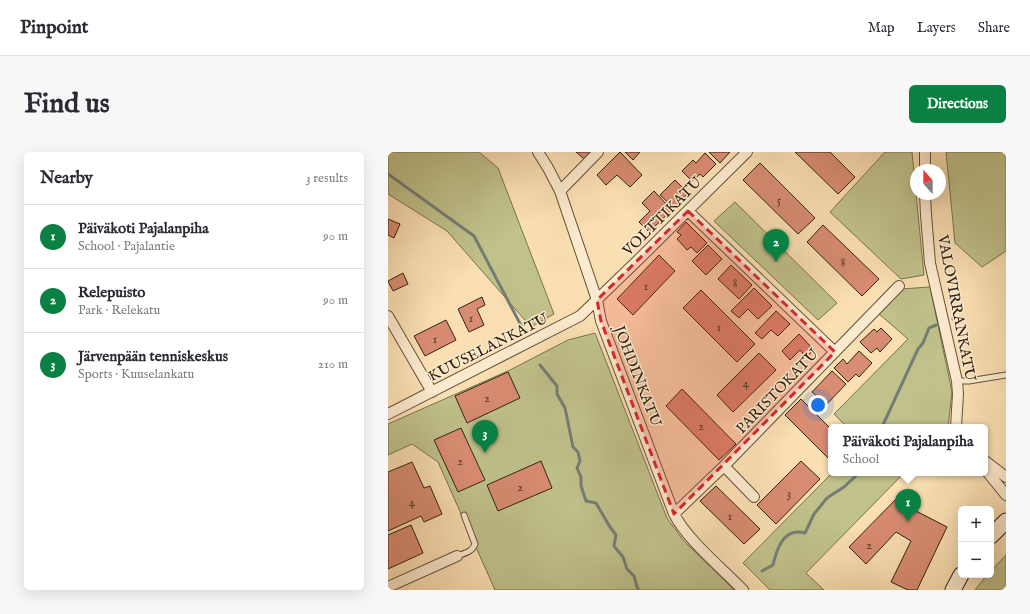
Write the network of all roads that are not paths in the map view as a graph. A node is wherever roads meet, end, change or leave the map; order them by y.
1 (538, 152) edge
2 (598, 152) edge
3 (747, 152) edge
4 (925, 152) edge
5 (925, 164) edge
6 (560, 191) junction
7 (926, 200) edge
8 (688, 211) junction
9 (898, 286) dead end
10 (596, 300) junction
11 (388, 316) edge
12 (835, 352) junction
13 (1006, 375) edge
14 (957, 381) junction
15 (432, 392) junction
16 (388, 414) edge
17 (956, 424) edge
18 (988, 463) edge
19 (724, 466) junction
20 (988, 473) edge
21 (1006, 477) edge
22 (1006, 495) edge
23 (754, 497) dead end
24 (674, 514) junction
25 (464, 515) dead end
26 (1006, 521) edge
27 (994, 533) edge
28 (457, 556) joint
29 (959, 578) edge
30 (388, 587) edge
31 (743, 590) edge
32 (953, 590) edge

1 - 6 street, JOHDINKATU
2 - 6 street
3 - 8 street, VOLTTIKATU
4 - 5 street
6 - 10 street, JOHDINKATU
7 - 14 street, VALOVIRRANKATU
8 - 10 street, VOLTTIKATU
8 - 12 street
9 - 12 street, PARISTOKATU
10 - 15 street, KUUSELANKATU
10 - 24 street, JOHDINKATU
11 - 15 street
12 - 19 street, PARISTOKATU
13 - 14 lane
14 - 17 street, VALOVIRRANKATU
15 - 16 street, KUUSELANKATU
18 - 21 street
19 - 23 street
19 - 24 street, PARISTOKATU
20 - 22 street
24 - 31 street, JOHDINKATU
25 - 28 lane
26 - 27 street
28 - 30 street
29 - 32 street

